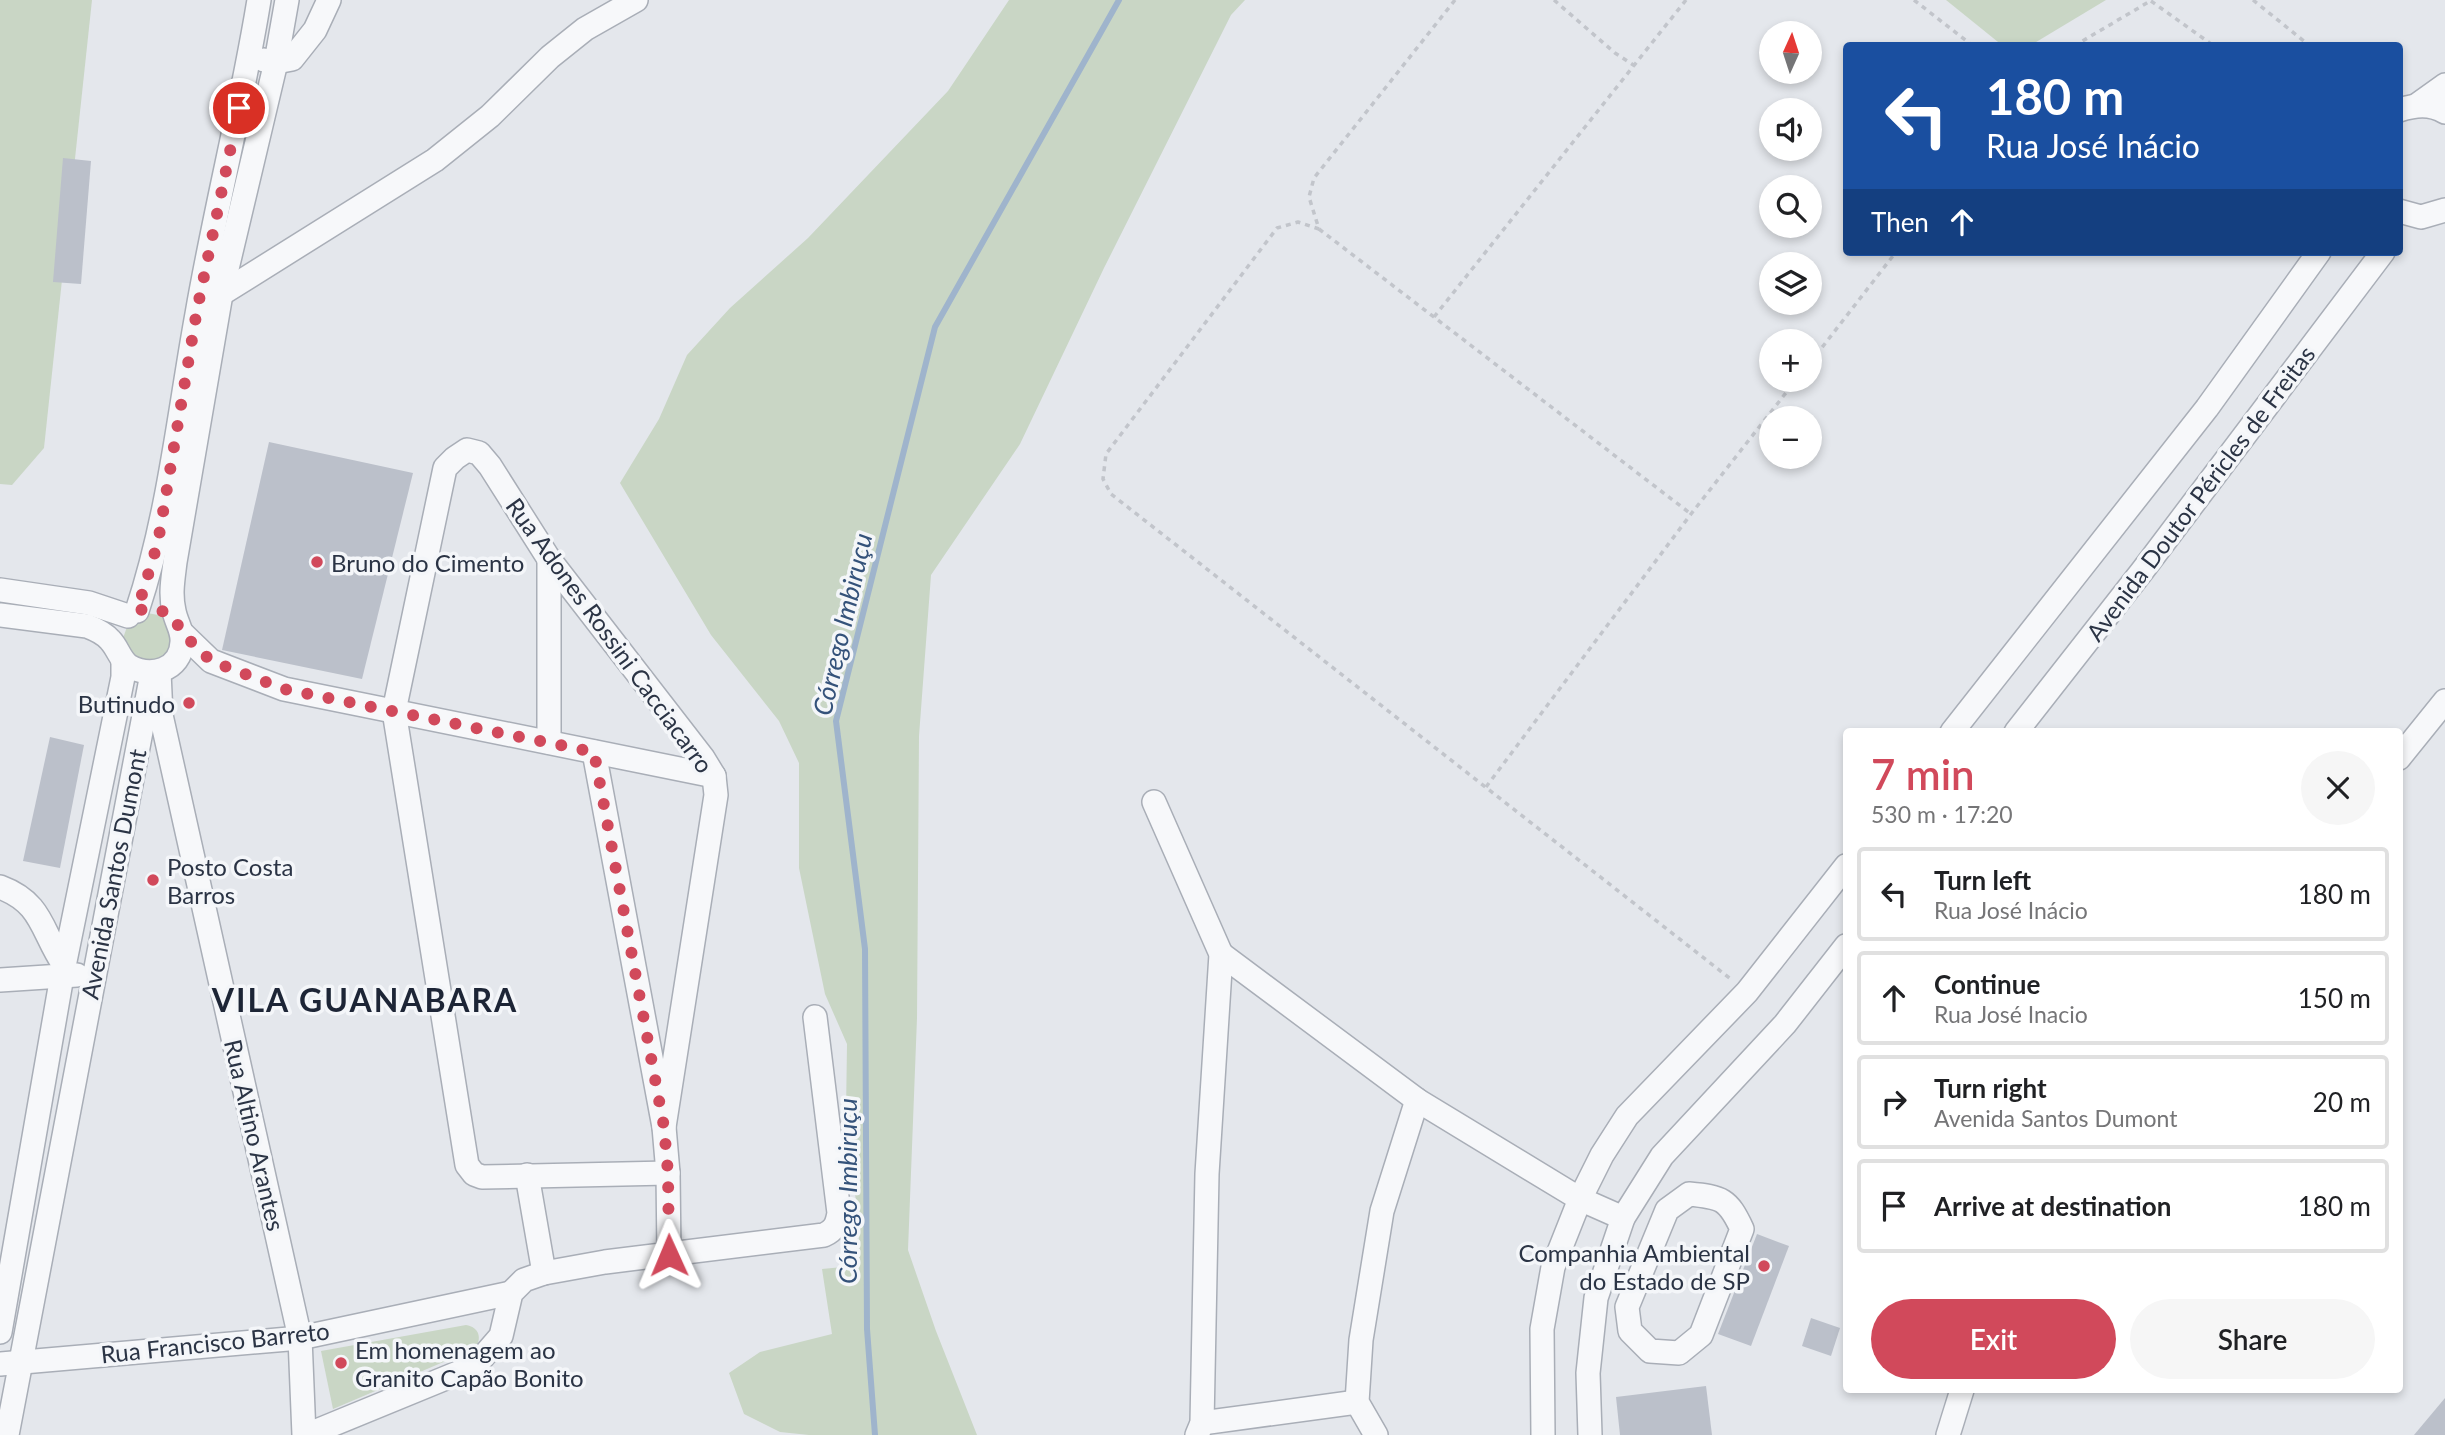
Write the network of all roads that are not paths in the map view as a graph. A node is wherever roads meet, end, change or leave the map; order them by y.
1 (259, 0) edge
2 (287, 0) edge
3 (330, 0) edge
4 (636, 0) edge
5 (249, 57) junction
6 (276, 62) junction
7 (2445, 85) edge
8 (2408, 107) edge
9 (2445, 112) edge
10 (2445, 211) edge
11 (2403, 212) edge
12 (2421, 217) junction
13 (2403, 228) edge
14 (2316, 256) edge
15 (2380, 256) edge
16 (221, 294) junction
17 (549, 559) junction
18 (0, 590) edge
19 (133, 614) junction
20 (0, 615) edge
21 (181, 630) junction
22 (121, 658) junction
23 (211, 661) junction
24 (161, 670) junction
25 (2445, 701) edge
26 (394, 711) junction
27 (1955, 728) edge
28 (2019, 728) edge
29 (549, 742) junction
30 (594, 752) junction
31 (2403, 753) edge
32 (714, 776) junction
33 (1154, 802) dead end
34 (1843, 870) edge
35 (0, 887) edge
36 (1843, 950) edge
37 (1221, 954) junction
38 (64, 971) junction
39 (94, 973) junction
40 (0, 980) edge
41 (815, 1017) dead end
42 (1418, 1100) junction
43 (664, 1127) junction
44 (668, 1173) junction
45 (527, 1175) junction
46 (1580, 1199) junction
47 (1623, 1218) junction
48 (669, 1255) junction
49 (1610, 1257) junction
50 (1642, 1270) junction
51 (544, 1273) junction
52 (511, 1293) junction
53 (0, 1332) edge
54 (300, 1338) junction
55 (10, 1362) edge
56 (1961, 1393) edge
57 (1357, 1402) junction
58 (1200, 1429) edge
59 (7, 1435) edge
60 (306, 1435) edge
61 (1376, 1435) edge
62 (1543, 1435) edge
63 (1590, 1435) edge
64 (1948, 1435) edge

1 - 5 street, Avenida Santos Dumont
2 - 6 street
3 - 6 street
4 - 16 street
5 - 6 street
5 - 19 street, Avenida Santos Dumont
6 - 16 street
7 - 8 street
8 - 9 street
10 - 12 street
11 - 12 street
12 - 13 street
14 - 27 street, Avenida Doutor Péricles de Freitas
15 - 28 street, Avenida Doutor Péricles de Freitas
16 - 21 street
17 - 26 street, Rua Adones Rossini Cacciacarro
17 - 29 street
17 - 32 street, Rua Adones Rossini Cacciacarro
18 - 19 street
19 - 21 street
19 - 22 street, Avenida Santos Dumont
20 - 22 street
21 - 23 street
21 - 24 street, Avenida Santos Dumont
22 - 24 street
22 - 38 street, Avenida Santos Dumont
23 - 24 street
23 - 26 street
24 - 39 street, Avenida Santos Dumont
24 - 54 street, Rua Altino Arantes
25 - 31 street
26 - 29 street
26 - 45 street
29 - 30 street
30 - 32 street
30 - 43 street
32 - 43 street, Rua Adones Rossini Cacciacarro
33 - 37 street
34 - 46 street
35 - 38 street
36 - 47 street
37 - 42 street
37 - 58 street
38 - 39 street
38 - 40 street
38 - 53 street, Avenida Santos Dumont
39 - 55 street, Avenida Santos Dumont
41 - 48 street
42 - 46 street
42 - 57 street
43 - 44 street
44 - 45 street
44 - 48 street
45 - 51 street
46 - 47 street
46 - 62 street
47 - 49 street
48 - 51 street
49 - 50 street
49 - 63 street
50 - 50 street
51 - 52 street
52 - 54 street, Rua Francisco Barreto
52 - 60 street
54 - 55 street, Rua Francisco Barreto
54 - 60 street, Rua Altino Arantes
55 - 59 street, Avenida Santos Dumont
56 - 64 street
57 - 58 street
57 - 61 street

